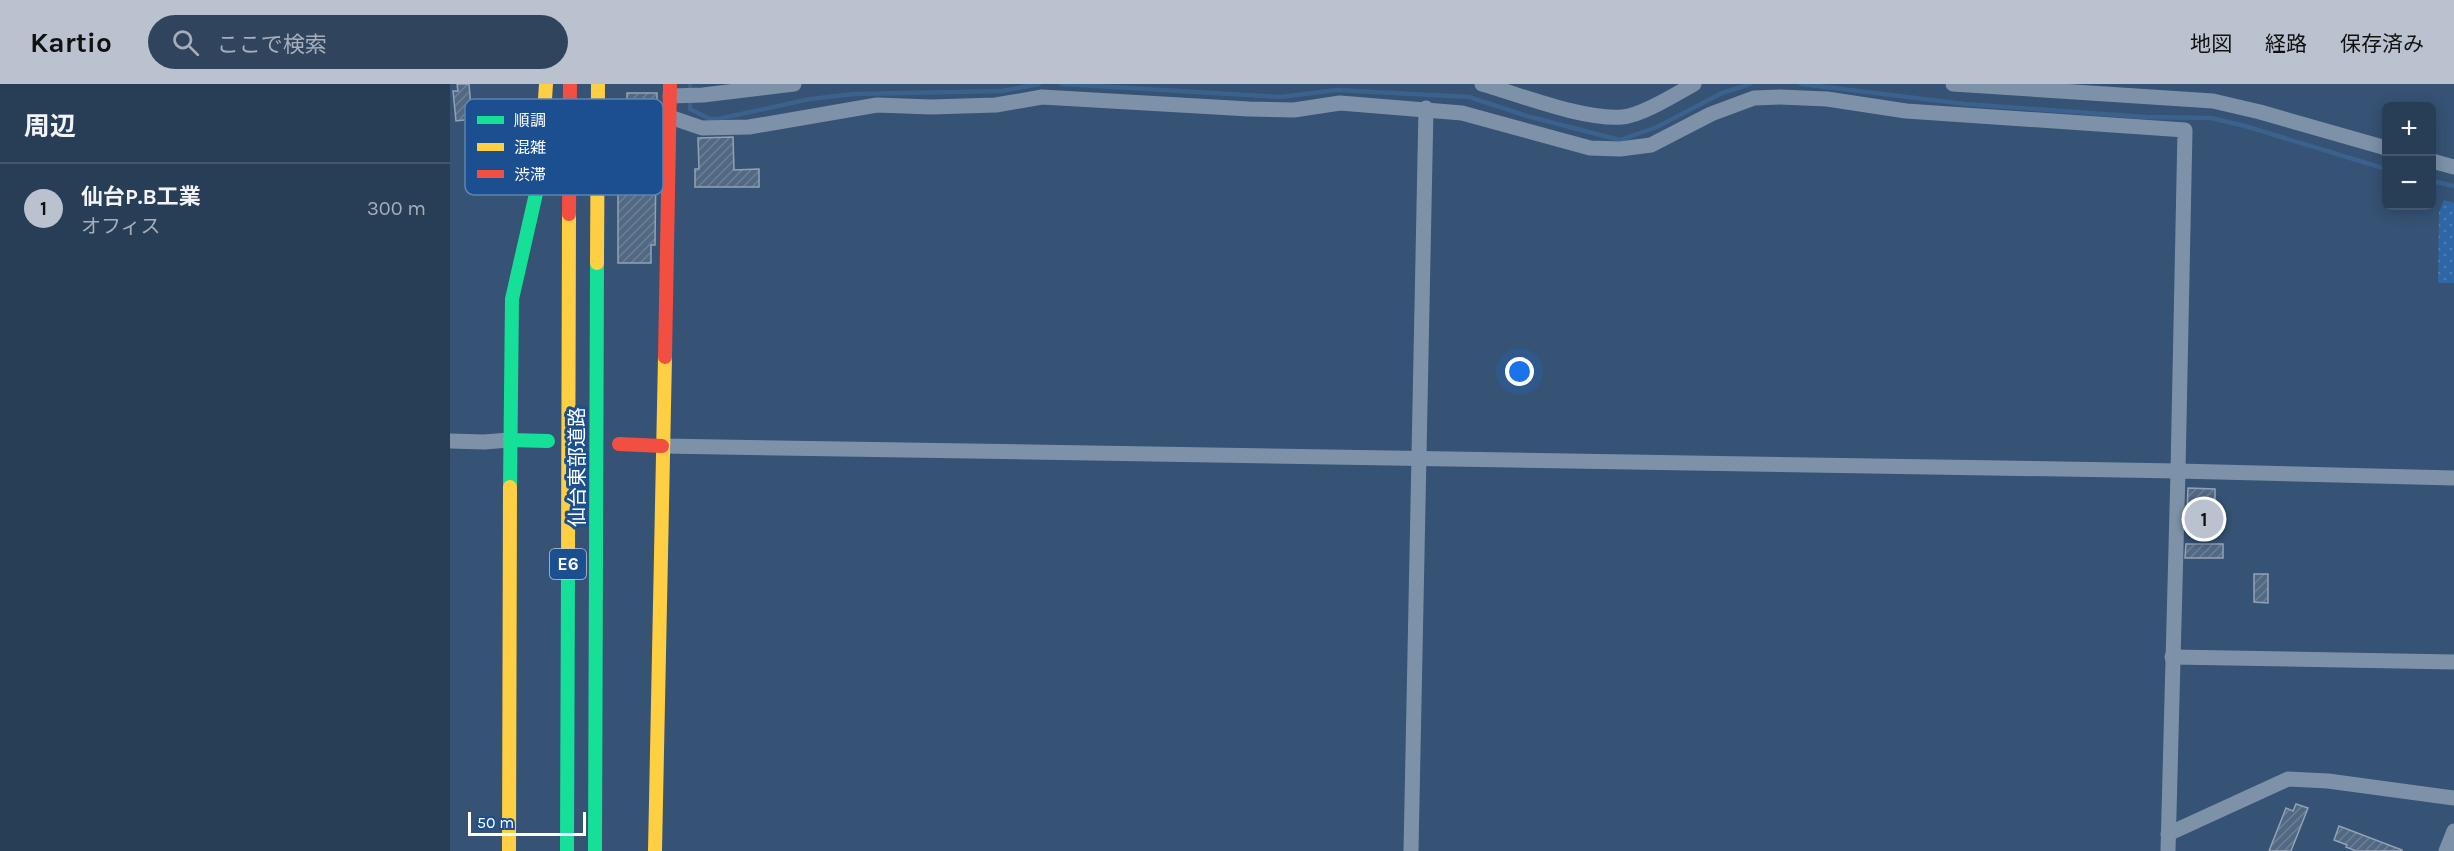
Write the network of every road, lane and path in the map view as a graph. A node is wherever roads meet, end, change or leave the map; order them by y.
1 (546, 84) edge
2 (570, 84) edge
3 (598, 84) edge
4 (794, 84) edge
5 (1482, 84) edge
6 (1694, 84) edge
7 (1953, 84) edge
8 (672, 92) edge
9 (545, 99) edge
10 (570, 99) edge
11 (598, 99) edge
12 (1426, 108) junction
13 (670, 117) junction
14 (2382, 147) edge
15 (2436, 162) edge
16 (2454, 167) edge
17 (537, 195) edge
18 (569, 195) edge
19 (597, 195) edge
20 (510, 440) junction
21 (450, 441) edge
22 (548, 441) dead end
23 (618, 444) dead end
24 (662, 446) junction
25 (1420, 459) junction
26 (2178, 471) junction
27 (2454, 478) edge
28 (2172, 657) junction
29 (2454, 662) edge
30 (2454, 798) edge
31 (2454, 831) edge
32 (2168, 834) junction
33 (509, 851) edge
34 (567, 851) edge
35 (595, 851) edge
36 (655, 851) edge
37 (1411, 851) edge
38 (2168, 851) edge
39 (2446, 851) edge

1 - 9 main road
2 - 10 main road, 仙台東部道路 / E6
3 - 11 main road, 仙台東部道路 / E6
4 - 8 street
5 - 6 street
7 - 14 street
8 - 13 main road
12 - 13 street
12 - 25 street
12 - 26 street
13 - 24 main road
15 - 16 street
17 - 20 main road
18 - 34 main road, 仙台東部道路 / E6
19 - 35 main road, 仙台東部道路 / E6
20 - 21 street
20 - 22 main road
20 - 33 main road
23 - 24 main road
24 - 25 street
24 - 36 main road
25 - 26 street
25 - 37 street
26 - 27 street
26 - 28 street
28 - 29 street
28 - 32 street
30 - 32 street
31 - 39 street
32 - 38 street

